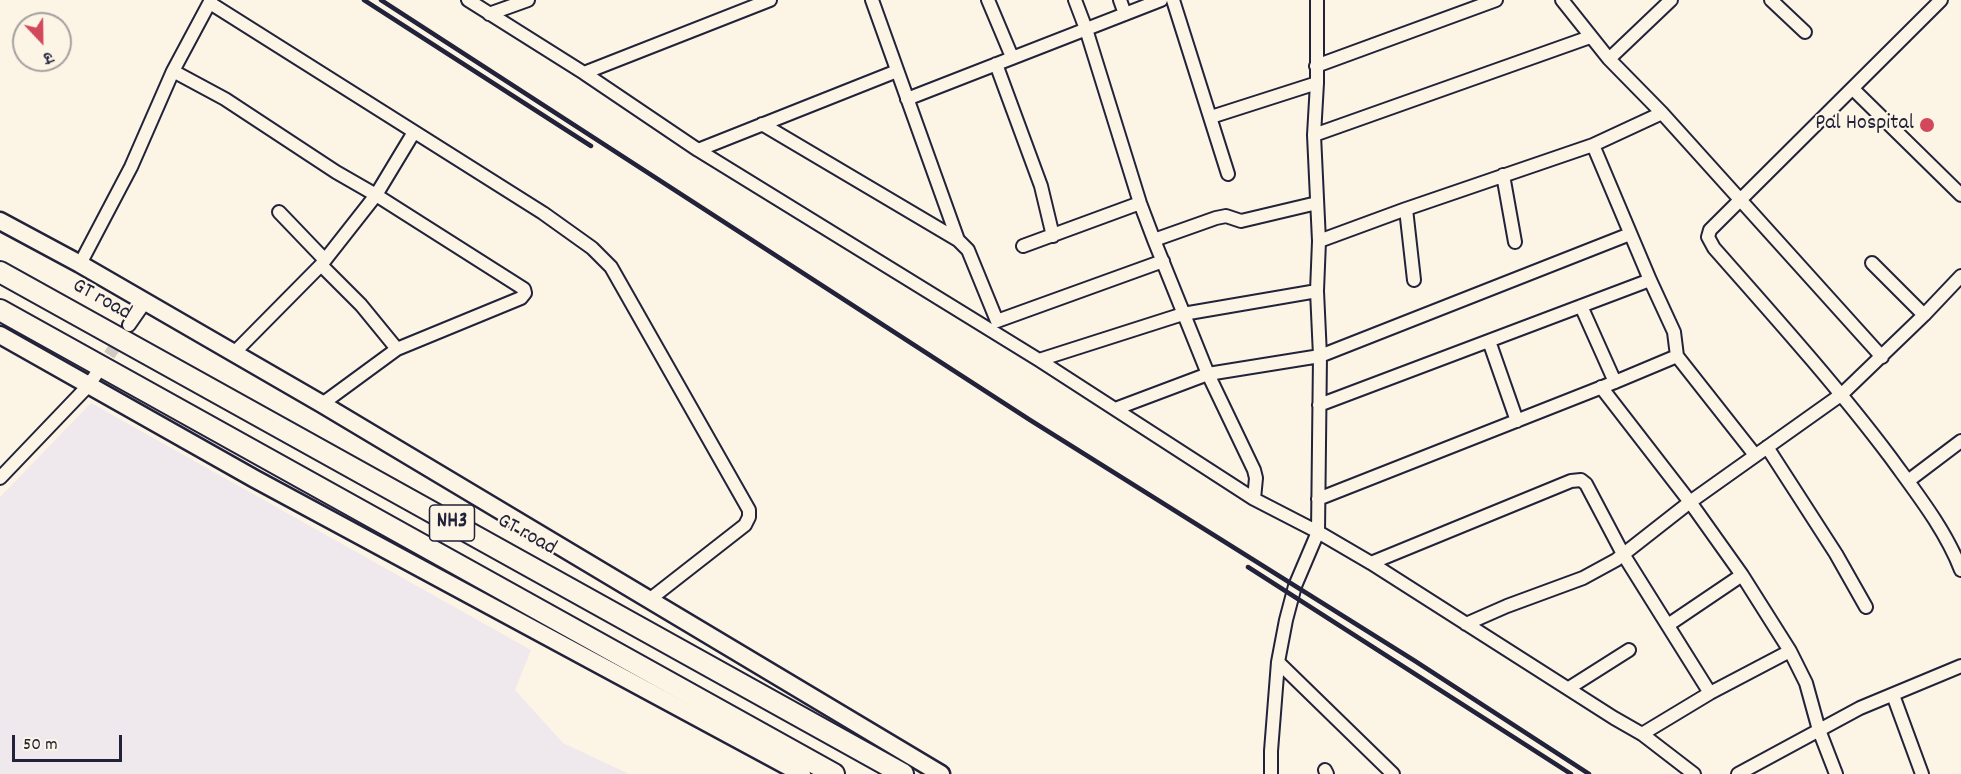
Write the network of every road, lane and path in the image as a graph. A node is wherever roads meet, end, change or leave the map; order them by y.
1 (468, 0) edge
2 (528, 0) edge
3 (770, 0) edge
4 (872, 0) edge
5 (988, 0) edge
6 (1075, 0) edge
7 (1120, 0) edge
8 (1161, 0) edge
9 (1173, 0) edge
10 (1317, 0) edge
11 (1496, 0) edge
12 (1562, 0) edge
13 (1671, 0) edge
14 (1771, 0) edge
15 (1941, 0) edge
16 (210, 2) edge
17 (489, 14) junction
18 (1125, 14) junction
19 (1086, 29) junction
20 (1805, 32) dead end
21 (1590, 37) junction
22 (1012, 57) junction
23 (1609, 59) junction
24 (996, 64) junction
25 (1316, 66) junction
26 (173, 71) junction
27 (897, 71) junction
28 (584, 73) junction
29 (1317, 83) junction
30 (1853, 89) junction
31 (907, 99) junction
32 (1662, 113) junction
33 (1211, 117) junction
34 (762, 124) junction
35 (414, 132) junction
36 (1314, 135) junction
37 (1593, 145) junction
38 (698, 150) junction
39 (1228, 174) dead end
40 (1503, 175) junction
41 (376, 195) junction
42 (1961, 195) edge
43 (1740, 201) junction
44 (1140, 203) junction
45 (1317, 203) junction
46 (1406, 209) junction
47 (279, 212) dead end
48 (0, 221) edge
49 (1630, 234) junction
50 (1053, 236) junction
51 (958, 240) junction
52 (1154, 240) junction
53 (1319, 241) junction
54 (1515, 242) dead end
55 (1023, 246) dead end
56 (1163, 261) junction
57 (323, 263) junction
58 (1872, 263) dead end
59 (80, 264) junction
60 (0, 272) edge
61 (1961, 276) edge
62 (1414, 280) dead end
63 (1650, 280) junction
64 (1317, 291) junction
65 (145, 302) junction
66 (1581, 306) junction
67 (0, 310) edge
68 (1183, 314) junction
69 (1924, 315) junction
70 (129, 325) tunnel mouth
71 (0, 335) edge
72 (1489, 341) junction
73 (397, 349) junction
74 (233, 354) junction
75 (1320, 356) junction
76 (1677, 356) junction
77 (1882, 357) junction
78 (1038, 360) junction
79 (1208, 374) junction
80 (92, 379) junction
81 (1616, 382) junction
82 (1601, 387) junction
83 (1842, 394) junction
84 (322, 404) junction
85 (1319, 405) junction
86 (1115, 409) junction
87 (1517, 421) junction
88 (1961, 441) edge
89 (1767, 447) junction
90 (1755, 455) junction
91 (0, 478) edge
92 (1908, 481) junction
93 (1254, 499) junction
94 (1318, 499) junction
95 (1690, 502) junction
96 (1318, 532) junction
97 (1623, 554) junction
98 (1371, 563) junction
99 (1960, 564) edge
100 (1742, 575) junction
101 (649, 600) junction
102 (1866, 607) dead end
103 (1466, 624) junction
104 (1668, 625) junction
105 (1629, 650) dead end
106 (1790, 651) junction
107 (1278, 662) junction
108 (1961, 666) edge
109 (1569, 688) junction
110 (1710, 693) junction
111 (1893, 695) junction
112 (1819, 730) junction
113 (1642, 734) junction
114 (802, 774) edge
115 (834, 774) edge
116 (903, 774) edge
117 (941, 774) edge
118 (1271, 774) edge
119 (1393, 774) edge
120 (1694, 774) edge
121 (1738, 774) edge
122 (1836, 774) edge
123 (1922, 774) edge

1 - 17 street
2 - 17 street
3 - 28 street
4 - 27 street
5 - 22 street
6 - 19 street
7 - 18 street
8 - 18 street
9 - 33 street
10 - 25 street
11 - 25 street
12 - 21 street
13 - 23 street
14 - 20 street
15 - 30 street
16 - 26 street
16 - 35 street
17 - 28 street
18 - 19 street
19 - 22 street
19 - 44 street
21 - 23 street
21 - 36 street
22 - 24 street
23 - 32 street
24 - 31 street
24 - 50 street
25 - 29 street
26 - 41 street
26 - 59 street
27 - 31 street
27 - 34 street
28 - 38 street
29 - 33 street
29 - 36 street
30 - 42 street
30 - 43 street
31 - 51 street
32 - 37 street
32 - 43 street
33 - 39 street
34 - 38 street
34 - 51 street
35 - 41 street
35 - 101 street
36 - 45 street
37 - 40 street
37 - 49 street
38 - 78 street
40 - 46 street
40 - 54 street
41 - 57 street
41 - 73 street
43 - 77 street
43 - 83 street
44 - 50 street
44 - 52 street
45 - 52 street
45 - 53 street
46 - 53 street
46 - 62 street
47 - 57 street
48 - 59 main road
49 - 63 street
49 - 75 street
50 - 55 street
51 - 56 street
52 - 56 street
53 - 64 street
56 - 68 street
57 - 73 street
57 - 74 street
58 - 69 street
59 - 65 main road
60 - 116 highway, GT road / NH3
61 - 69 street
63 - 66 street
63 - 76 street
64 - 68 street
64 - 75 street
65 - 70 street
65 - 74 main road
66 - 72 street
66 - 81 street
67 - 115 highway, NH3
68 - 78 street
68 - 79 street
69 - 77 street
71 - 80 main road
72 - 85 street
72 - 87 street
73 - 84 street
74 - 84 main road
75 - 79 street
75 - 85 street
76 - 81 street
76 - 90 street
77 - 83 street
78 - 86 street
79 - 86 street
79 - 93 street
80 - 91 street
80 - 114 main road
81 - 82 street
82 - 87 street
82 - 95 street
83 - 89 street
83 - 92 street
84 - 101 main road
85 - 94 street
86 - 93 street
87 - 94 street
88 - 92 street
89 - 90 street
89 - 102 street
90 - 95 street
92 - 99 street
93 - 96 street
94 - 96 street
95 - 97 street
95 - 100 street
96 - 98 street
96 - 107 street
97 - 98 street
97 - 103 street
97 - 104 street
98 - 103 street
100 - 104 street
100 - 106 street
101 - 117 main road
103 - 109 street
104 - 110 street
105 - 109 street
106 - 110 street
106 - 112 street
107 - 118 street
107 - 119 street
108 - 111 street
109 - 113 street
110 - 113 street
111 - 112 street
111 - 123 street
112 - 121 street
112 - 122 street
113 - 120 street

